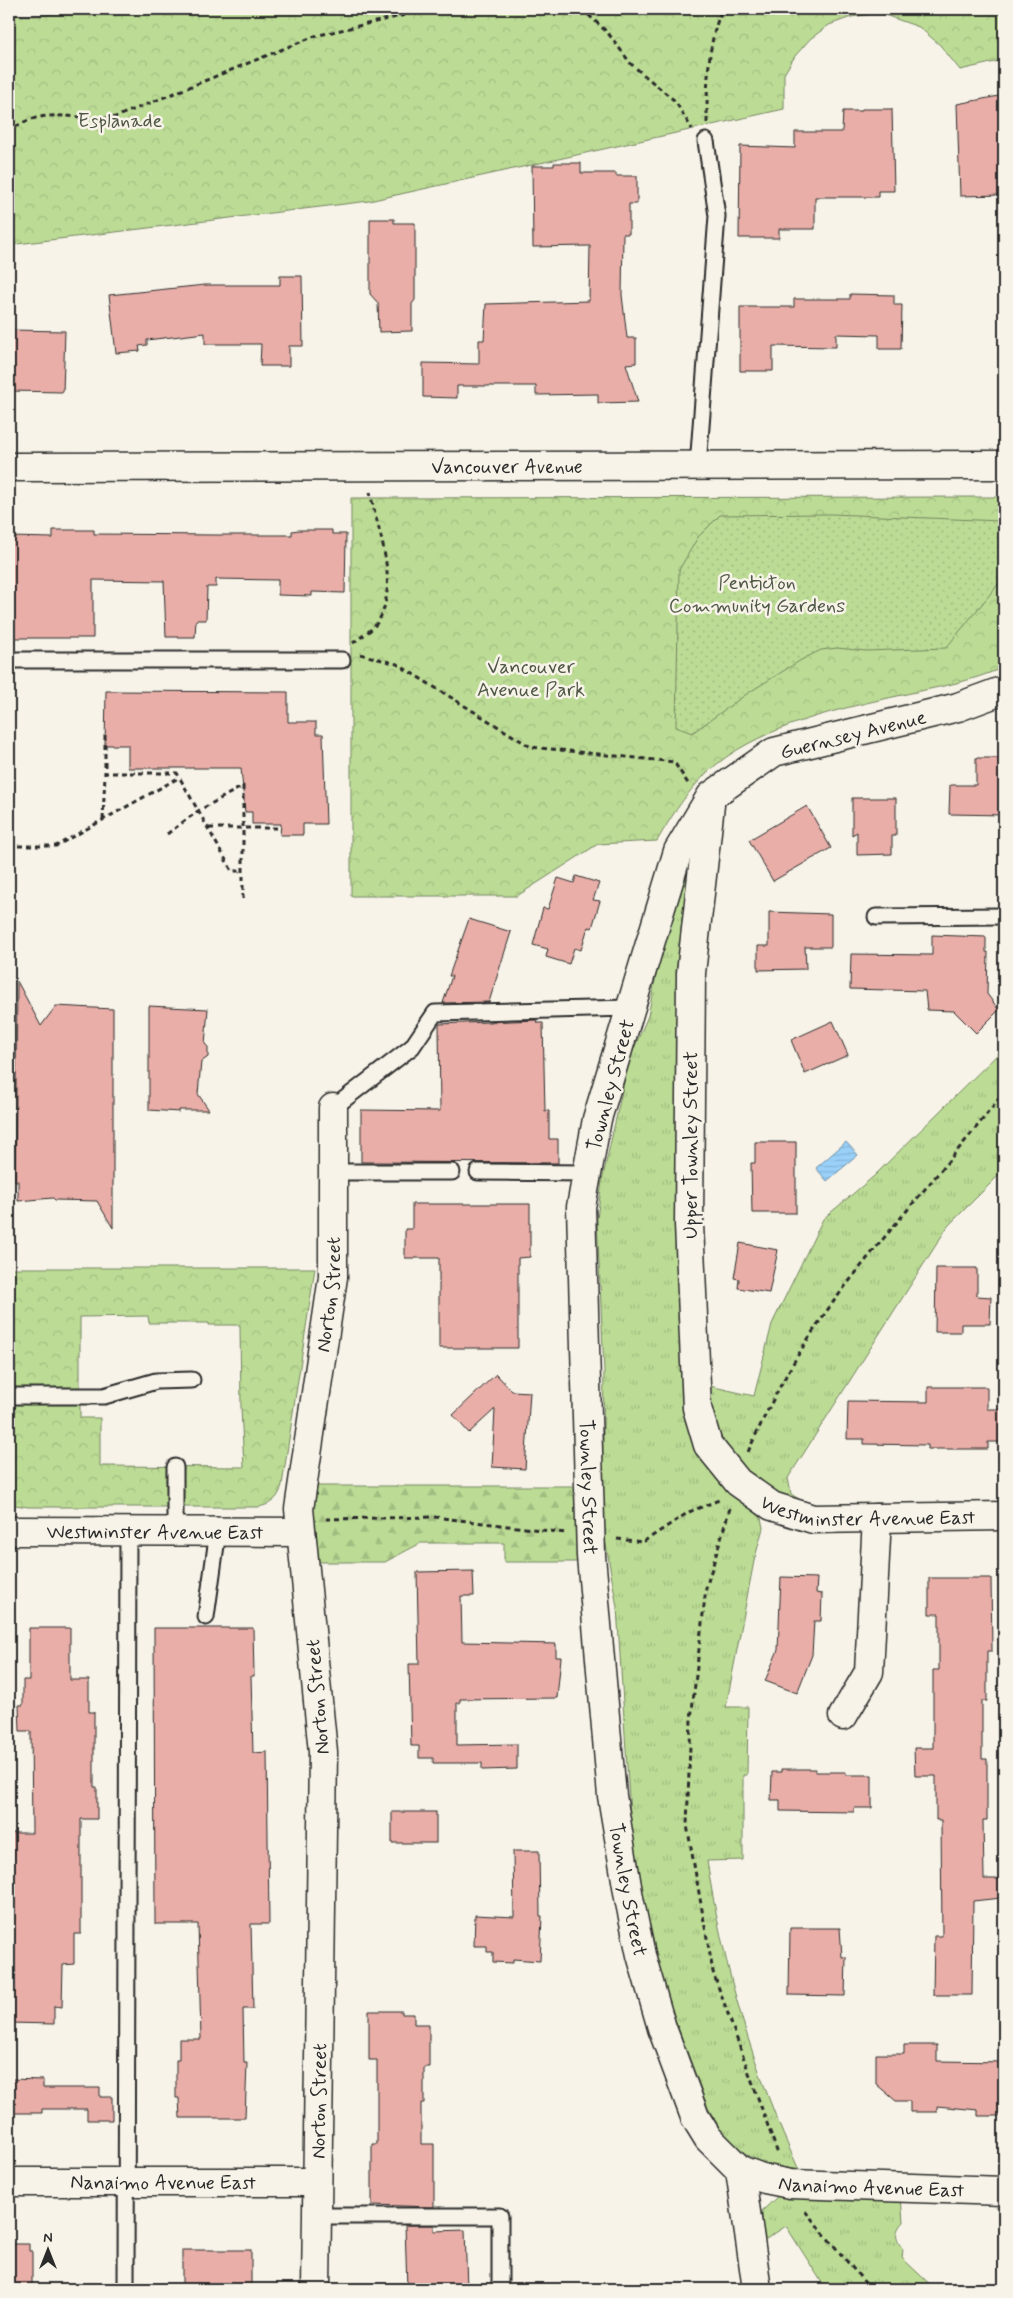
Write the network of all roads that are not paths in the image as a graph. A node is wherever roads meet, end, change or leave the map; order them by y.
1 (706, 141) road end
2 (1004, 465) edge
3 (698, 466) junction
4 (9, 467) edge
5 (344, 655) road end
6 (9, 660) edge
7 (1004, 690) edge
8 (708, 802) junction
9 (876, 916) dead end
10 (1004, 916) edge
11 (630, 1008) junction
12 (333, 1108) joint
13 (333, 1172) junction
14 (452, 1172) dead end
15 (478, 1172) dead end
16 (587, 1173) junction
17 (192, 1380) dead end
18 (9, 1396) edge
19 (175, 1467) dead end
20 (735, 1485) joint
21 (1004, 1516) edge
22 (877, 1518) junction
23 (301, 1526) junction
24 (9, 1530) edge
25 (128, 1531) junction
26 (175, 1532) junction
27 (218, 1532) junction
28 (206, 1617) dead end
29 (843, 1716) dead end
30 (740, 2170) junction
31 (9, 2182) edge
32 (127, 2182) junction
33 (316, 2182) junction
34 (1004, 2190) edge
35 (316, 2216) junction
36 (126, 2289) edge
37 (316, 2289) edge
38 (500, 2289) edge
39 (757, 2289) edge

1 - 3 lane
2 - 3 street, Vancouver Avenue
3 - 4 street, Vancouver Avenue
5 - 6 lane
7 - 8 street, Guernsey Avenue
8 - 11 street, Townley Street
8 - 20 street, Upper Townley Street
9 - 10 lane
11 - 12 lane
11 - 16 street, Townley Street
12 - 13 street, Norton Street
13 - 14 lane
13 - 23 street, Norton Street
15 - 16 lane
16 - 30 street, Townley Street
17 - 18 lane
19 - 26 lane
20 - 22 street, Westminster Avenue East
21 - 22 street, Westminster Avenue East
22 - 29 street
23 - 27 street, Westminster Avenue East
23 - 33 street, Norton Street
24 - 25 street, Westminster Avenue East
25 - 26 street, Westminster Avenue East
25 - 32 lane
26 - 27 street, Westminster Avenue East
27 - 28 lane
30 - 34 street, Nanaimo Avenue East
30 - 39 street
31 - 32 street, Nanaimo Avenue East
32 - 33 street, Nanaimo Avenue East
32 - 36 lane
33 - 35 street, Norton Street
35 - 37 street, Norton Street
35 - 38 lane

